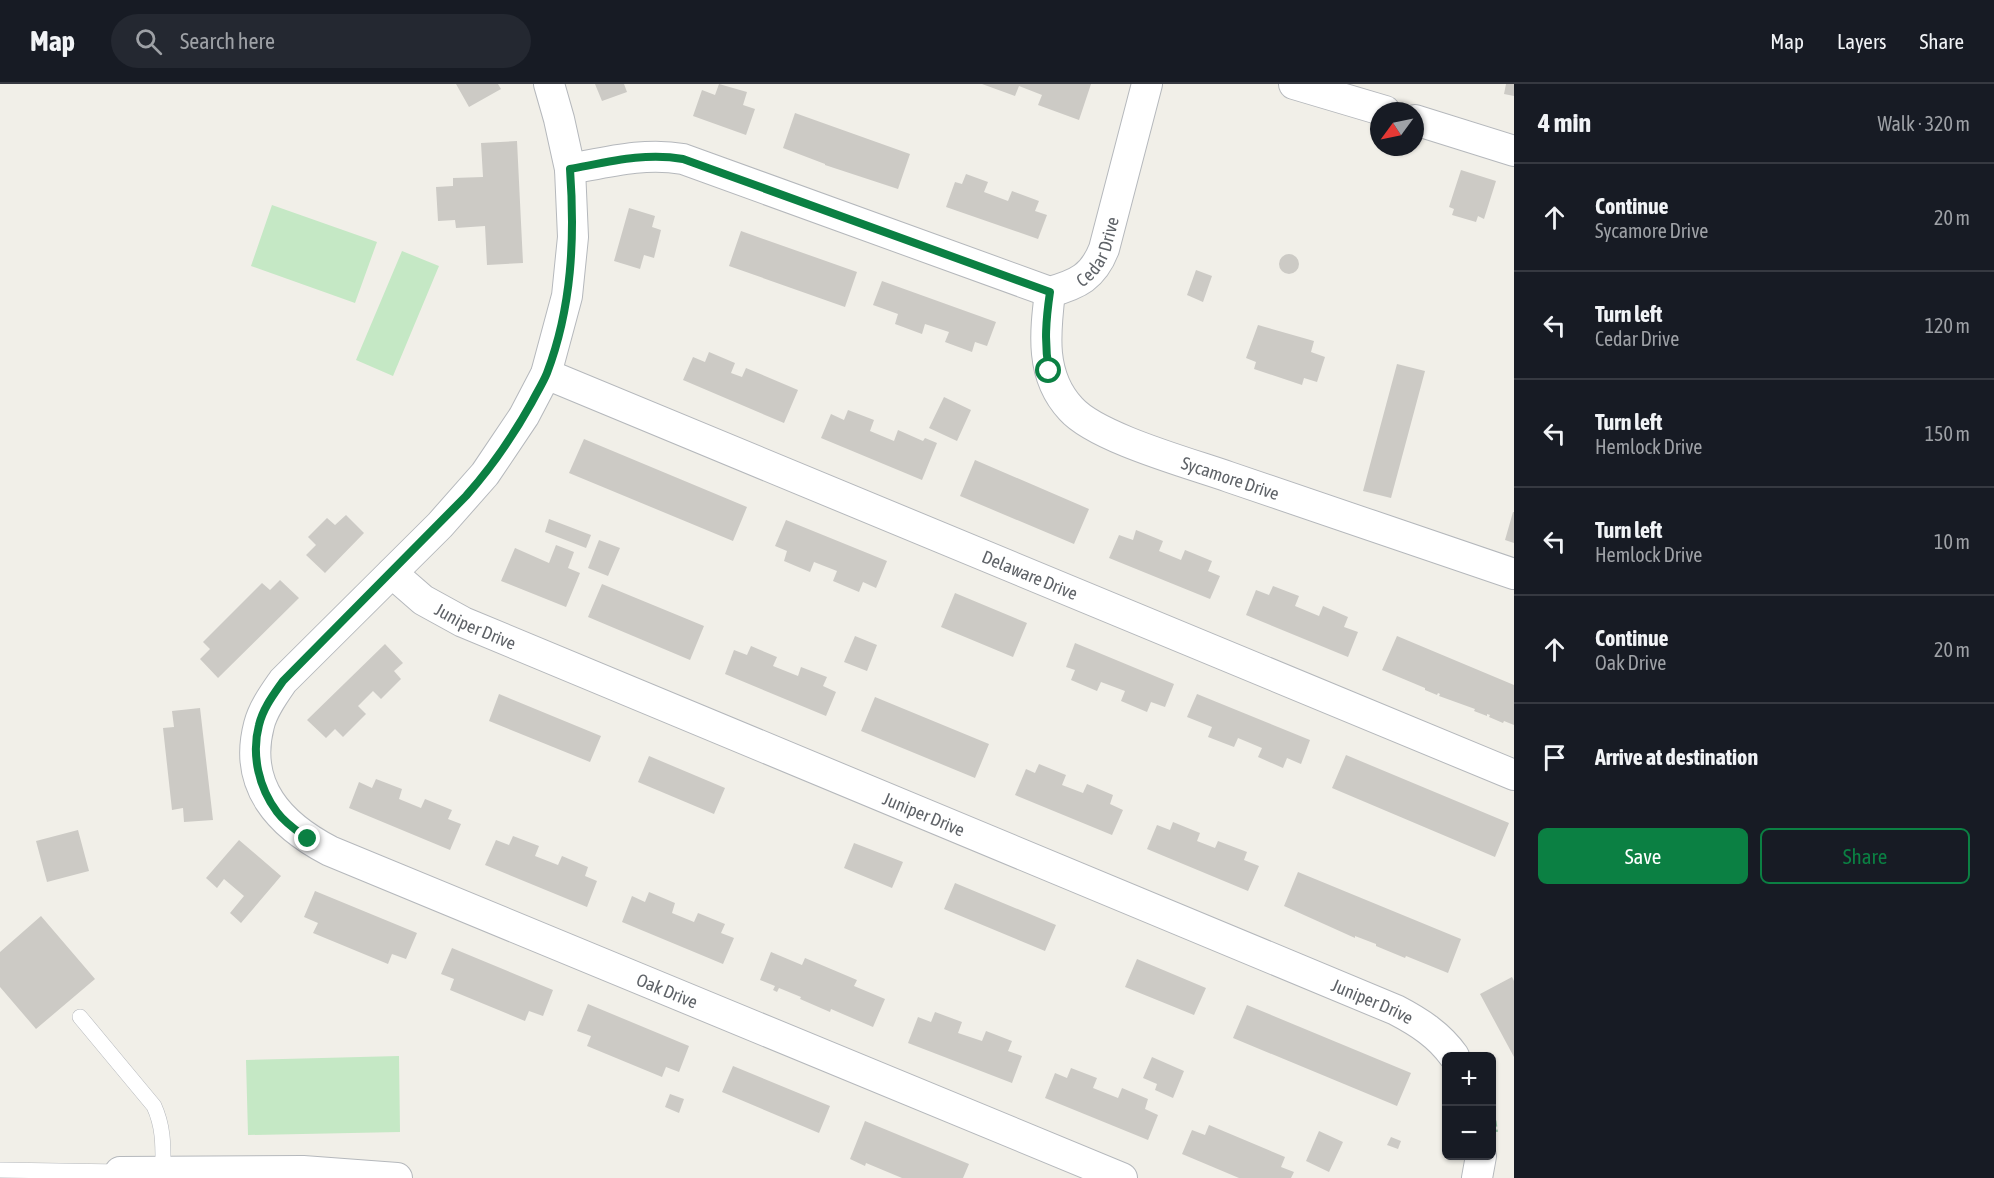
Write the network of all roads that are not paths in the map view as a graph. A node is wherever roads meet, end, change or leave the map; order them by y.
1 (549, 84) edge
2 (1147, 84) edge
3 (1294, 84) edge
4 (1370, 107) edge
5 (1424, 123) edge
6 (1514, 151) edge
7 (570, 169) junction
8 (1050, 292) junction
9 (546, 374) junction
10 (392, 573) junction
11 (1514, 574) edge
12 (1514, 775) edge
13 (80, 1017) dead end
14 (1450, 1052) edge
15 (1479, 1160) edge
16 (0, 1170) edge
17 (163, 1171) junction
18 (120, 1172) joint
19 (397, 1178) edge
20 (1122, 1178) edge
21 (1477, 1178) edge

1 - 7 street, Oak Drive
2 - 8 street, Cedar Drive
3 - 4 street
5 - 6 street
7 - 8 street, Cedar Drive
7 - 9 street, Oak Drive
8 - 11 street, Sycamore Drive
9 - 10 street, Oak Drive
9 - 12 street, Delaware Drive
10 - 14 street, Juniper Drive
10 - 20 street, Oak Drive
13 - 17 lane
15 - 21 street
16 - 18 lane
17 - 18 street
17 - 19 street

